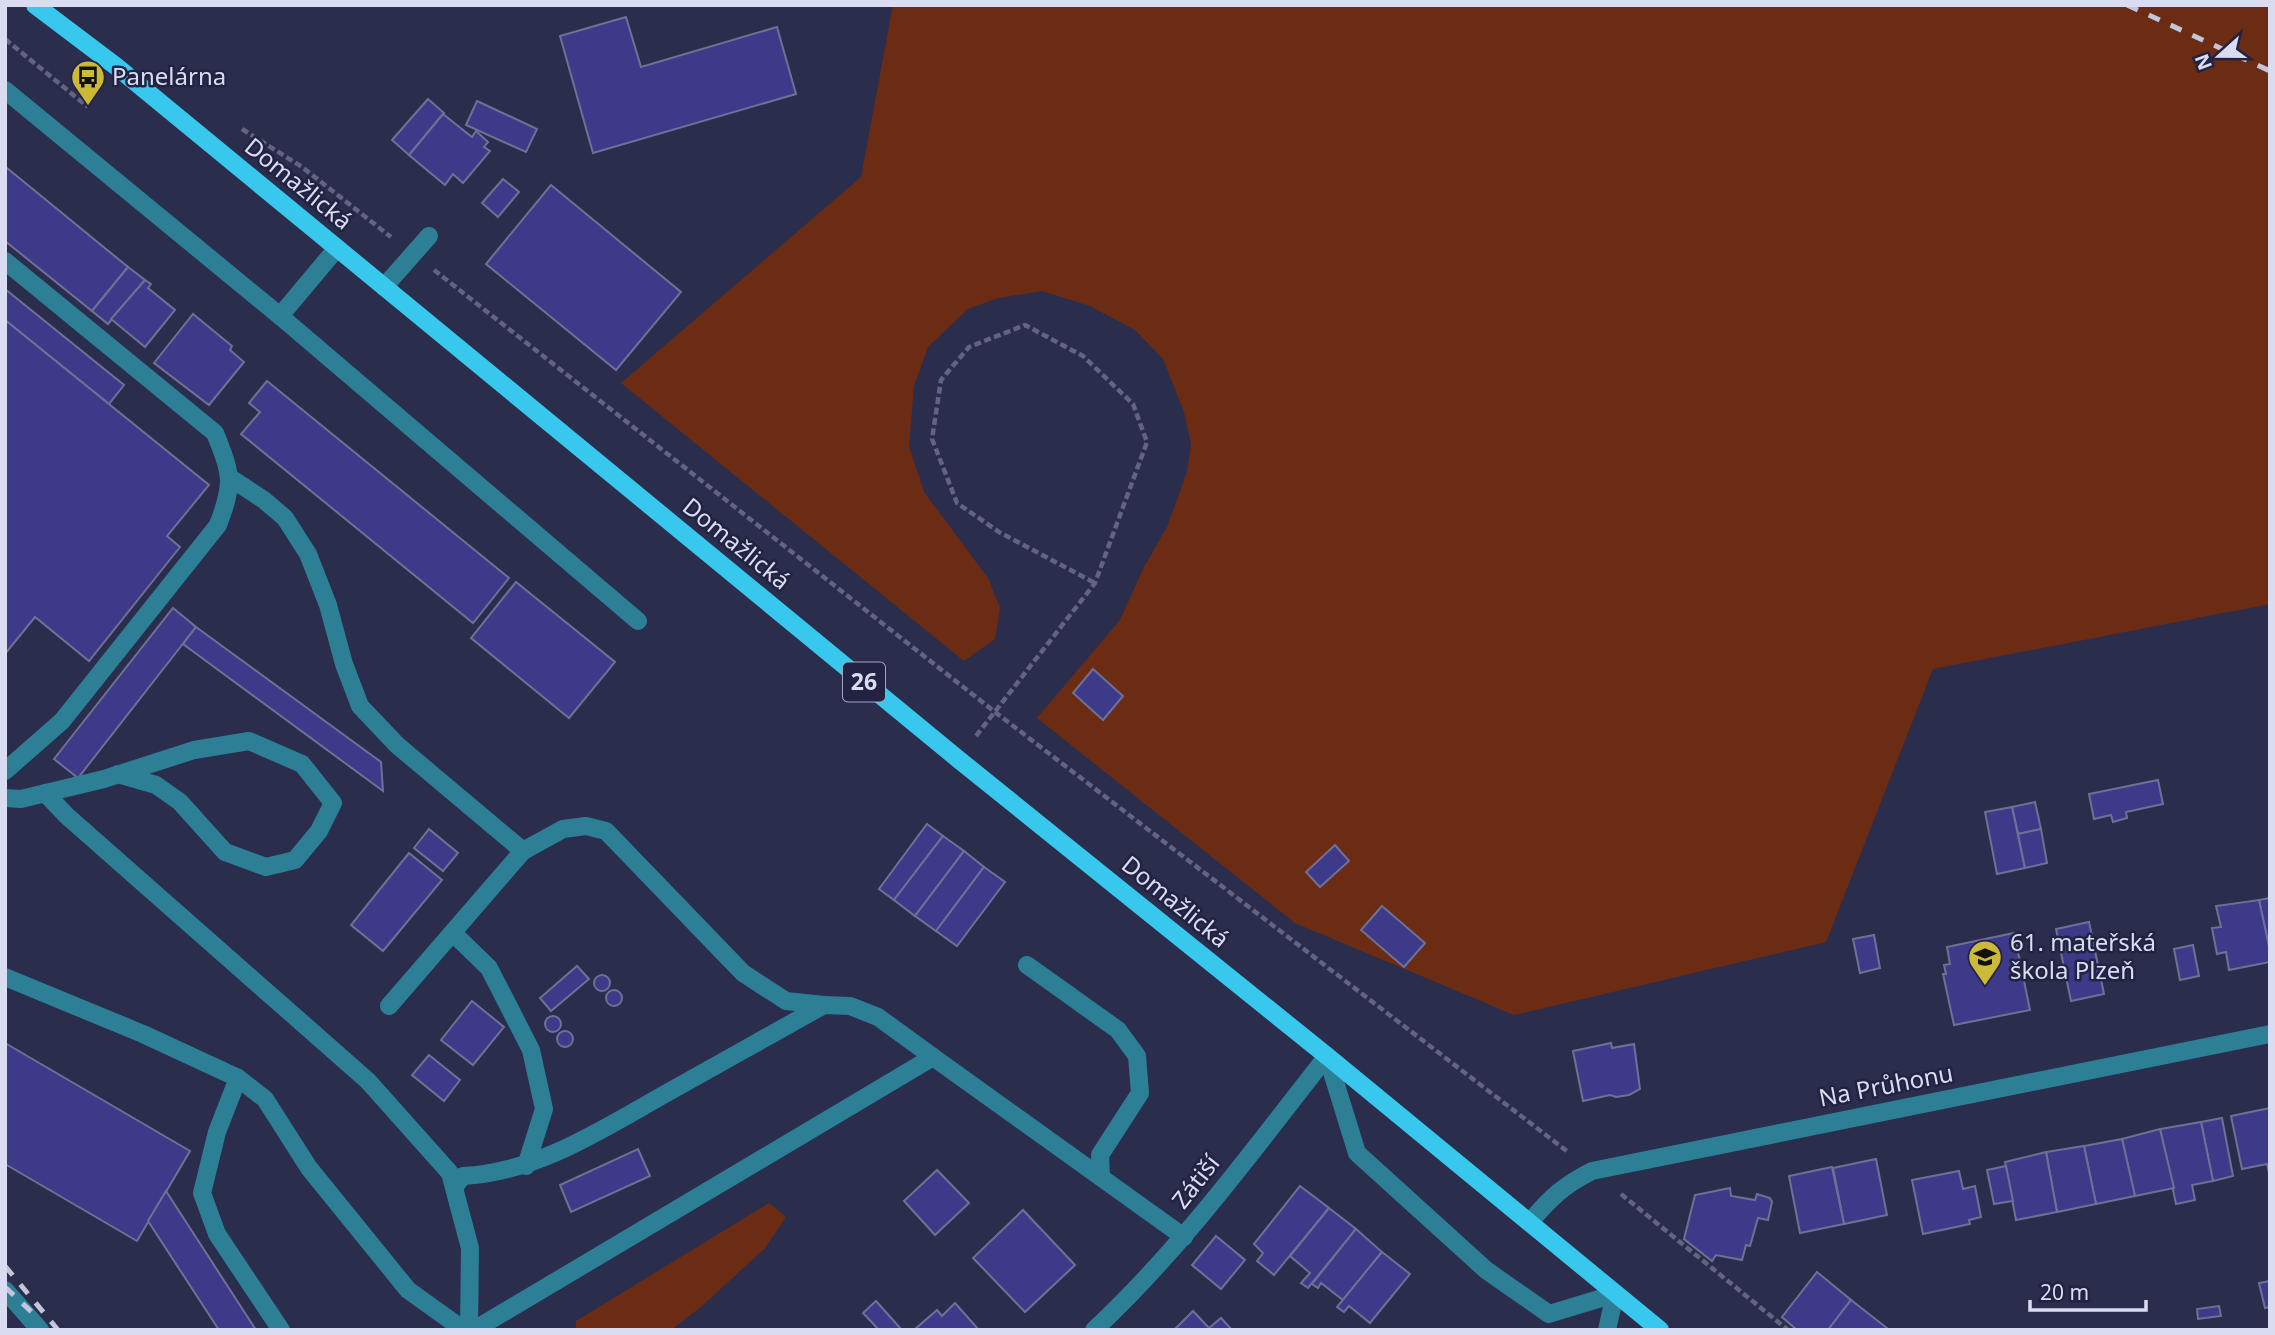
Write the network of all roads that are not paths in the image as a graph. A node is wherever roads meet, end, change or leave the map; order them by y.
1 (35, 5) edge
2 (55, 5) edge
3 (117, 67) junction
4 (5, 90) edge
5 (429, 236) dead end
6 (337, 248) junction
7 (5, 261) edge
8 (384, 287) junction
9 (280, 316) junction
10 (229, 477) junction
11 (638, 621) dead end
12 (5, 771) edge
13 (118, 774) junction
14 (45, 793) junction
15 (5, 798) edge
16 (523, 851) junction
17 (454, 934) junction
18 (1027, 965) dead end
19 (5, 977) edge
20 (824, 1005) junction
21 (389, 1006) dead end
22 (2270, 1034) edge
23 (1327, 1056) junction
24 (933, 1057) junction
25 (238, 1078) junction
26 (526, 1166) junction
27 (1101, 1177) junction
28 (454, 1187) junction
29 (1530, 1222) junction
30 (1184, 1237) junction
31 (5, 1290) edge
32 (1615, 1294) junction
33 (40, 1330) edge
34 (281, 1330) edge
35 (469, 1330) edge
36 (1094, 1330) edge
37 (1607, 1330) edge
38 (1660, 1330) edge

1 - 3 main road, Domažlická / 26
2 - 3 main road, Domažlická / 26
3 - 6 main road, Domažlická / 26
4 - 9 street
5 - 8 street
6 - 8 main road, Domažlická / 26
6 - 9 street
7 - 10 street
8 - 23 main road, Domažlická / 26
9 - 11 street
10 - 12 street
10 - 16 street
13 - 13 street
13 - 14 street
14 - 15 street
14 - 28 street
16 - 17 street
16 - 20 street
17 - 21 street
17 - 26 street
18 - 27 street
19 - 25 street
20 - 24 street
20 - 26 street
22 - 29 street, Na Průhonu
23 - 29 main road, Domažlická / 26
23 - 30 street, Zátiší
23 - 32 street
24 - 27 street
24 - 35 street
25 - 34 street
25 - 35 street
26 - 28 street
27 - 30 street
28 - 35 street
29 - 32 main road, Domažlická / 26
30 - 36 street, Zátiší
31 - 33 street
32 - 37 street
32 - 38 main road, Domažlická / 26

